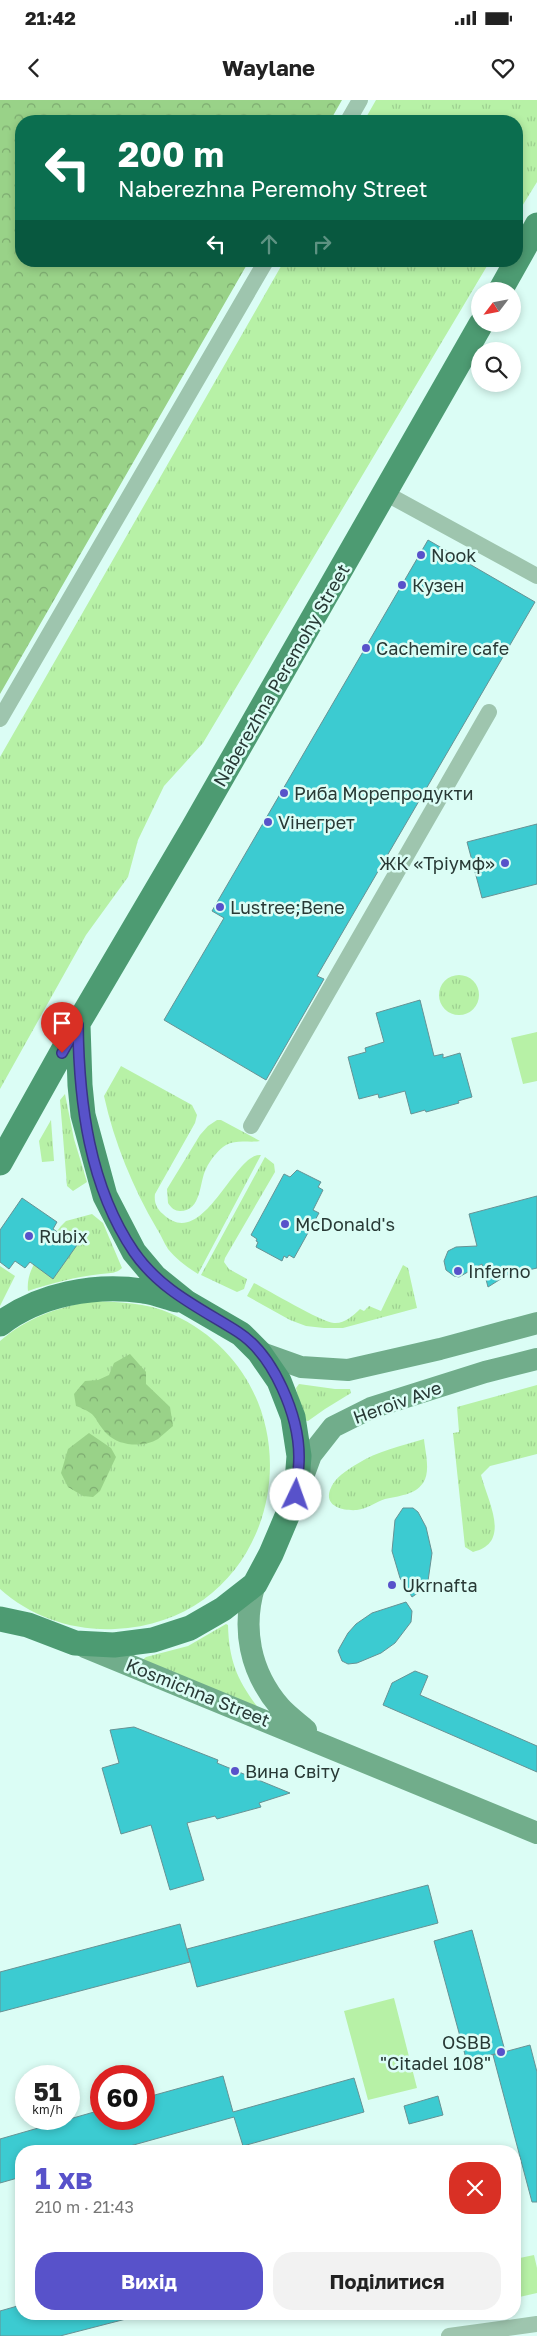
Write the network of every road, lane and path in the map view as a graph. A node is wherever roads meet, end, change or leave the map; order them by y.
1 (360, 100) edge
2 (351, 115) edge
3 (537, 226) edge
4 (523, 251) edge
5 (263, 267) edge
6 (514, 267) edge
7 (505, 282) edge
8 (477, 332) edge
9 (386, 493) junction
10 (537, 576) edge
11 (489, 712) dead end
12 (0, 719) edge
13 (78, 1025) junction
14 (251, 1126) dead end
15 (0, 1163) edge
16 (186, 1302) junction
17 (537, 1322) edge
18 (0, 1324) edge
19 (259, 1352) junction
20 (537, 1359) edge
21 (296, 1495) junction
22 (255, 1584) junction
23 (0, 1605) edge
24 (0, 1619) edge
25 (28, 1625) junction
26 (75, 1643) junction
27 (320, 1742) junction
28 (537, 1833) edge
29 (537, 2324) edge
30 (449, 2336) edge

1 - 2 street
3 - 4 main road
5 - 12 street
6 - 7 main road
8 - 9 main road, Naberezhna Peremohy Street
9 - 10 street
9 - 13 main road, Naberezhna Peremohy Street
11 - 14 street
13 - 15 main road, Naberezhna Peremohy Street
13 - 16 main road
16 - 18 main road
16 - 19 main road
17 - 19 main road, Heroiv Ave
19 - 21 main road
20 - 21 main road, Heroiv Ave
21 - 22 main road
22 - 26 main road
22 - 27 main road, Kosmichna Street
23 - 25 main road
24 - 25 main road
25 - 26 main road
26 - 27 main road, Kosmichna Street
27 - 28 main road, Kosmichna Street
29 - 30 street

